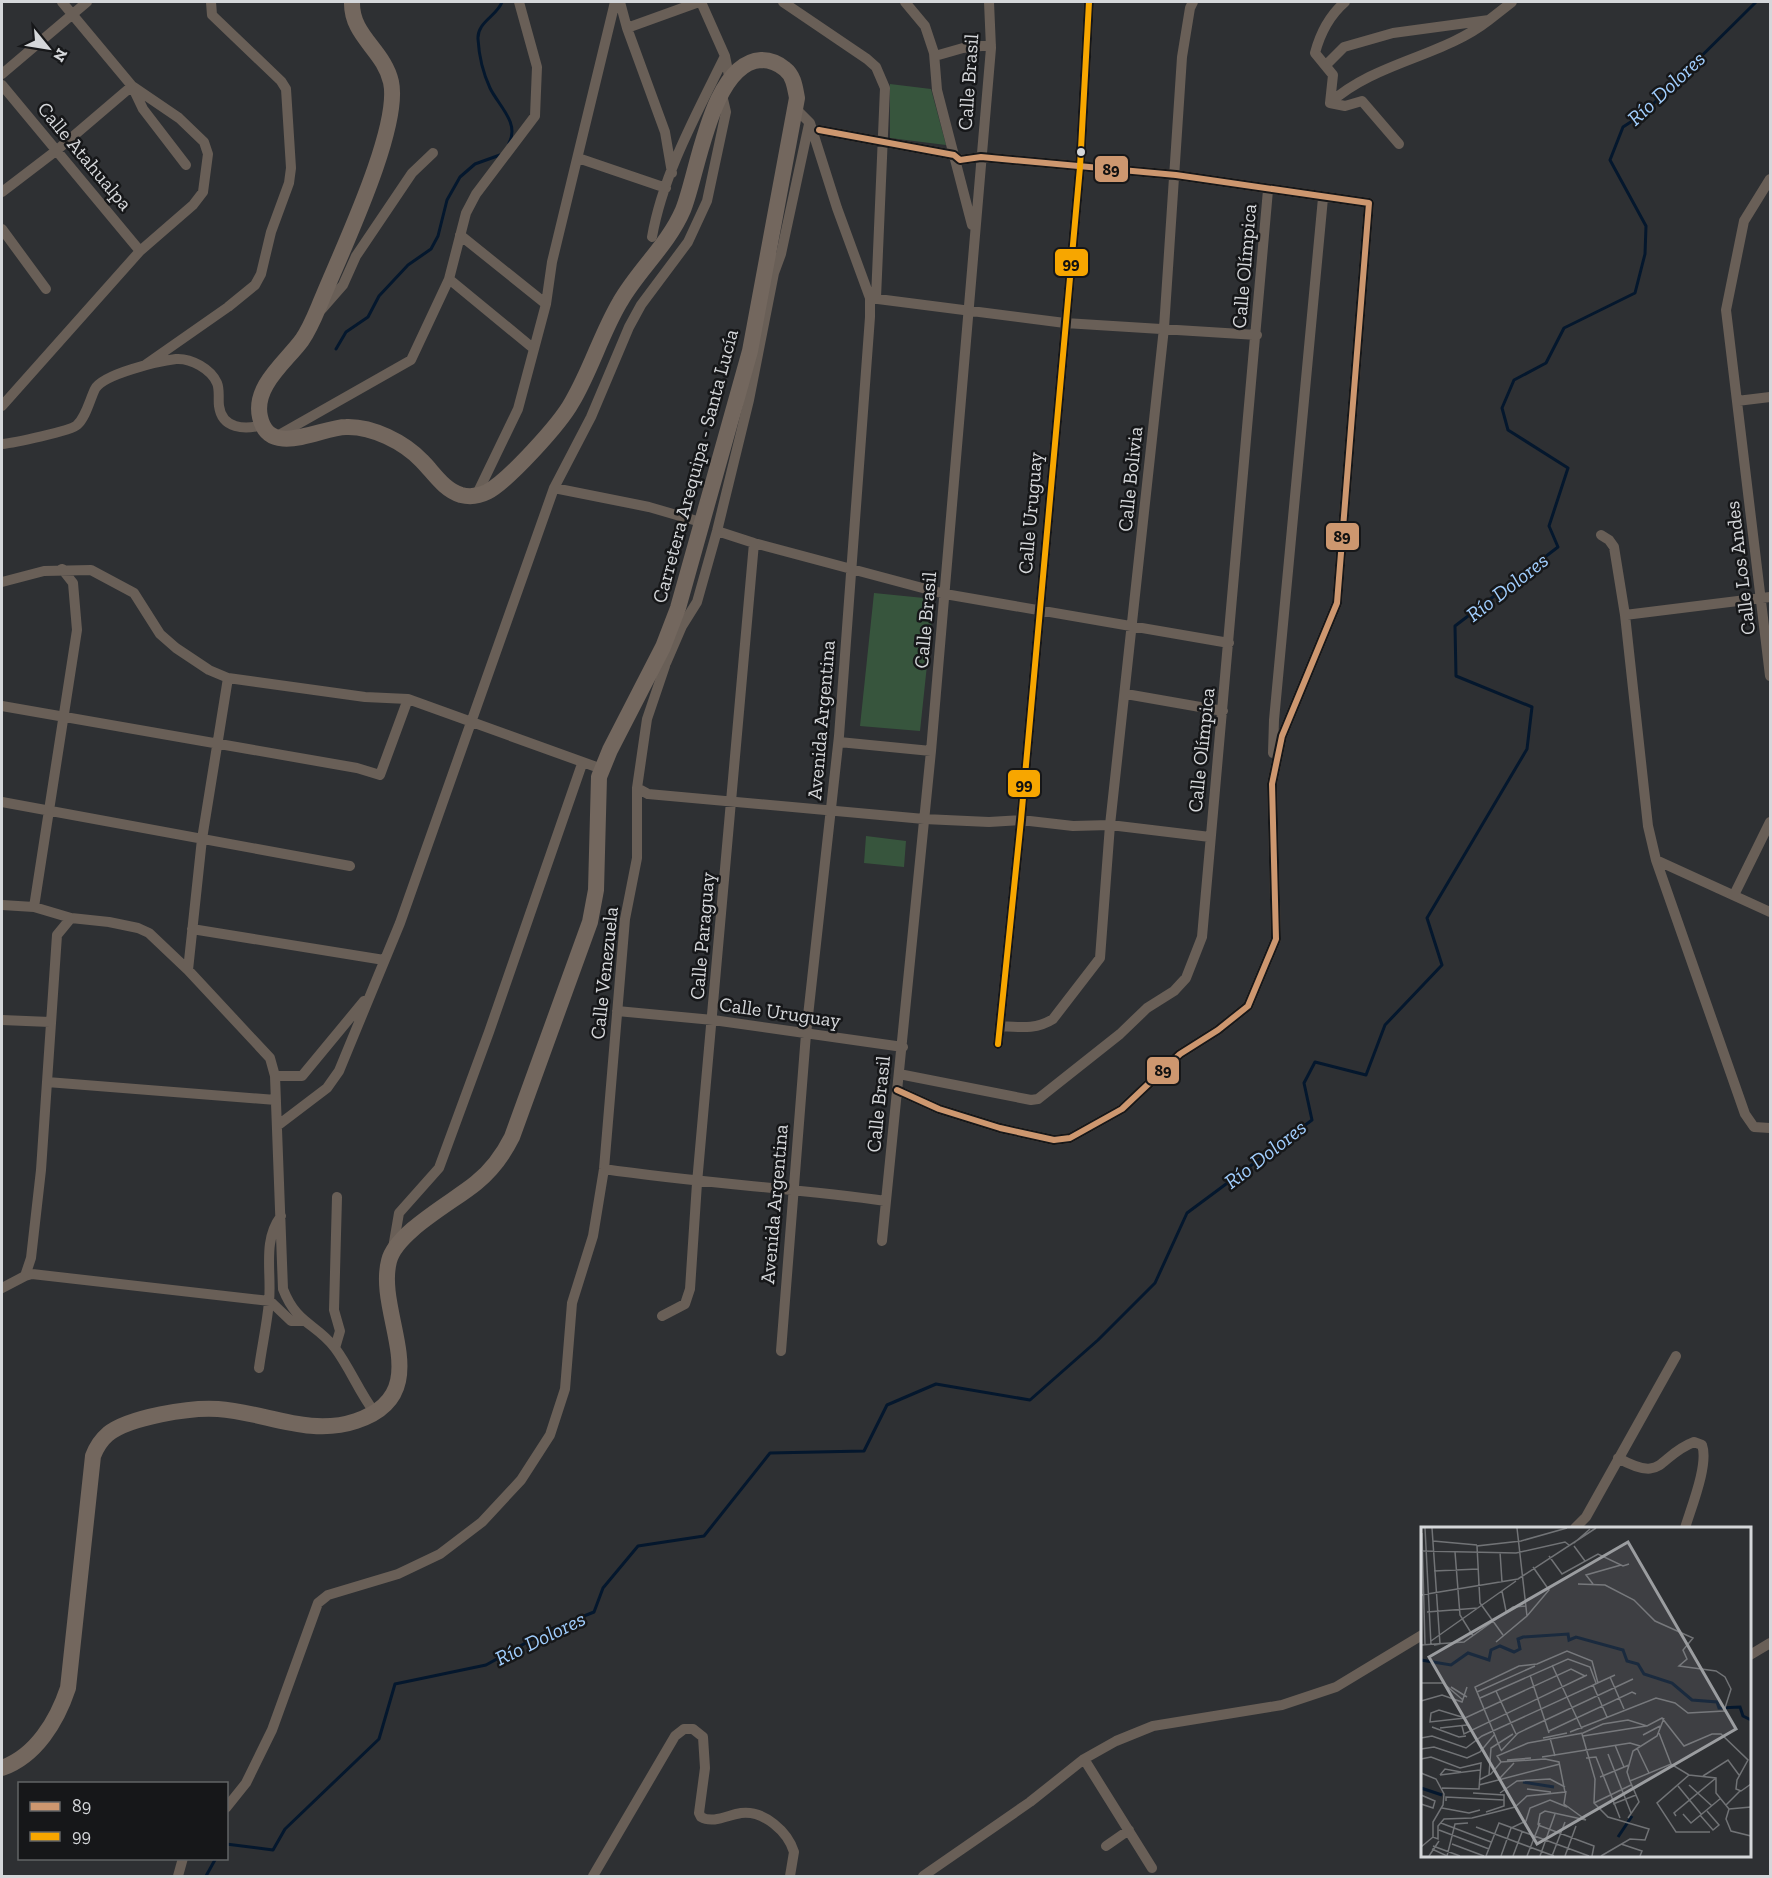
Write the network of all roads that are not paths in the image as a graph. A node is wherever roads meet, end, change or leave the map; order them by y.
1 (63, 2) edge
2 (87, 2) edge
3 (211, 2) edge
4 (352, 2) edge
5 (519, 2) edge
6 (615, 2) edge
7 (620, 2) edge
8 (700, 2) edge
9 (783, 2) edge
10 (905, 2) edge
11 (989, 2) edge
12 (1089, 2) edge
13 (1191, 2) edge
14 (1345, 2) edge
15 (1512, 2) edge
16 (73, 14) junction
17 (1488, 20) junction
18 (627, 28) junction
19 (991, 45) junction
20 (725, 56) junction
21 (935, 56) junction
22 (1326, 64) junction
23 (2, 74) edge
24 (2, 85) edge
25 (132, 86) junction
26 (726, 88) junction
27 (1330, 103) junction
28 (795, 108) junction
29 (814, 127) junction
30 (883, 144) junction
31 (1399, 144) dead end
32 (57, 150) junction
33 (434, 153) dead end
34 (954, 155) junction
35 (981, 157) junction
36 (578, 158) junction
37 (186, 165) dead end
38 (1080, 167) junction
39 (672, 174) junction
40 (1176, 175) junction
41 (1770, 179) edge
42 (666, 188) junction
43 (1268, 190) junction
44 (2, 192) edge
45 (1323, 198) junction
46 (2, 229) edge
47 (975, 233) junction
48 (460, 235) junction
49 (652, 237) dead end
50 (140, 251) junction
51 (449, 279) junction
52 (46, 289) dead end
53 (873, 298) junction
54 (546, 304) junction
55 (969, 310) junction
56 (315, 316) junction
57 (1065, 323) junction
58 (1164, 328) junction
59 (1257, 335) junction
60 (534, 349) junction
61 (145, 365) junction
62 (1770, 397) edge
63 (1737, 400) junction
64 (2, 406) edge
65 (262, 425) junction
66 (277, 436) junction
67 (2, 444) edge
68 (554, 488) junction
69 (476, 495) junction
70 (710, 527) junction
71 (1601, 535) dead end
72 (754, 543) junction
73 (853, 568) junction
74 (62, 569) junction
75 (2, 582) edge
76 (945, 594) junction
77 (1767, 597) edge
78 (1040, 610) junction
79 (1625, 615) junction
80 (1134, 626) junction
81 (1229, 643) junction
82 (663, 647) junction
83 (665, 666) junction
84 (1770, 676) edge
85 (228, 678) junction
86 (1126, 694) junction
87 (408, 699) junction
88 (2, 706) edge
89 (1223, 711) junction
90 (64, 719) junction
91 (470, 721) junction
92 (839, 741) junction
93 (217, 745) junction
94 (931, 751) junction
95 (582, 764) junction
96 (602, 770) junction
97 (1272, 784) junction
98 (637, 788) junction
99 (2, 802) edge
100 (731, 803) junction
101 (51, 809) junction
102 (831, 811) junction
103 (924, 819) junction
104 (1021, 820) junction
105 (1770, 822) edge
106 (1110, 825) junction
107 (1210, 837) junction
108 (202, 839) junction
109 (1656, 860) junction
110 (350, 866) dead end
111 (1734, 895) junction
112 (2, 905) edge
113 (34, 907) junction
114 (1770, 912) edge
115 (71, 918) junction
116 (192, 929) junction
117 (384, 960) junction
118 (188, 970) junction
119 (374, 989) junction
120 (617, 1011) junction
121 (2, 1020) edge
122 (713, 1020) junction
123 (50, 1022) junction
124 (1000, 1026) junction
125 (806, 1034) junction
126 (998, 1044) dead end
127 (903, 1047) junction
128 (899, 1074) junction
129 (275, 1076) junction
130 (47, 1082) junction
131 (897, 1090) junction
132 (276, 1100) junction
133 (278, 1126) junction
134 (1770, 1128) edge
135 (604, 1170) junction
136 (697, 1183) junction
137 (793, 1188) junction
138 (338, 1197) dead end
139 (886, 1201) junction
140 (282, 1215) junction
141 (882, 1241) dead end
142 (393, 1252) junction
143 (25, 1276) junction
144 (2, 1288) edge
145 (270, 1301) junction
146 (662, 1316) dead end
147 (303, 1321) junction
148 (335, 1348) junction
149 (781, 1351) dead end
150 (1676, 1356) dead end
151 (260, 1368) dead end
152 (375, 1413) junction
153 (1618, 1458) junction
154 (1576, 1527) edge
155 (1685, 1527) edge
156 (1421, 1636) edge
157 (1770, 1643) edge
158 (1751, 1654) edge
159 (1084, 1759) junction
160 (2, 1768) edge
161 (228, 1806) edge
162 (1129, 1830) junction
163 (1106, 1846) dead end
164 (182, 1860) edge
165 (1152, 1868) dead end
166 (178, 1876) edge
167 (593, 1876) edge
168 (790, 1876) edge
169 (923, 1876) edge

1 - 16 street
2 - 16 street
3 - 61 street
4 - 56 main road
5 - 48 street
6 - 36 street
7 - 18 street
8 - 18 street
8 - 20 street
9 - 30 street
10 - 21 street
11 - 19 street, Calle Brasil
12 - 38 street, Calle Uruguay
13 - 40 street, Calle Bolivia
14 - 22 street
15 - 17 street
16 - 23 street
16 - 25 street
17 - 22 street
17 - 27 street
18 - 39 street
19 - 21 street
19 - 35 street, Calle Brasil
20 - 26 street
20 - 39 street
21 - 34 street
22 - 27 street
24 - 32 street, Calle Atahualpa
25 - 32 street
25 - 37 street
25 - 50 street
26 - 28 main road, Carretera Arequipa - Santa Lucía
26 - 68 street
26 - 69 main road, Carretera Arequipa - Santa Lucía
27 - 31 street
28 - 29 street, Avenida Argentina
28 - 70 main road, Carretera Arequipa - Santa Lucía
29 - 30 street
29 - 53 street, Avenida Argentina
29 - 70 street
30 - 34 street
30 - 53 street
32 - 44 street
32 - 50 street, Calle Atahualpa
33 - 56 street
34 - 35 street
34 - 47 street
35 - 38 street
35 - 47 street, Calle Brasil
36 - 42 street
36 - 54 street
38 - 40 street
38 - 57 street, Calle Uruguay
39 - 42 street
40 - 43 street
40 - 58 street, Calle Bolivia
41 - 63 street, Calle Los Andes
42 - 49 street
43 - 45 street
43 - 59 street, Calle Olímpica
45 - 97 street
45 - 97 street
46 - 52 street
47 - 55 street, Calle Brasil
48 - 51 street
48 - 54 street
50 - 64 street
51 - 60 street
51 - 66 street
53 - 55 street
53 - 73 street, Avenida Argentina
54 - 60 street
55 - 57 street
55 - 76 street, Calle Brasil
56 - 65 main road
57 - 58 street
57 - 78 street, Calle Uruguay
58 - 59 street
58 - 80 street, Calle Bolivia
59 - 81 street, Calle Olímpica
60 - 69 street
61 - 65 street
61 - 67 street
62 - 63 street
63 - 77 street, Calle Los Andes
65 - 66 main road
66 - 69 main road
68 - 70 street
68 - 91 street
70 - 72 street
70 - 82 main road, Carretera Arequipa - Santa Lucía
70 - 83 street
71 - 79 street
72 - 73 street
72 - 100 street, Calle Paraguay
73 - 76 street
73 - 92 street, Avenida Argentina
74 - 75 street
74 - 85 street
74 - 90 street
76 - 78 street
76 - 94 street, Calle Brasil
77 - 79 street
77 - 84 street, Calle Los Andes
78 - 80 street
78 - 104 street, Calle Uruguay
79 - 109 street
80 - 81 street
80 - 86 street, Calle Bolivia
81 - 89 street, Calle Olímpica
82 - 83 street, Calle Venezuela
82 - 96 main road, Carretera Arequipa - Santa Lucía
83 - 98 street, Calle Venezuela
85 - 87 street
85 - 93 street
86 - 89 street
86 - 106 street, Calle Bolivia
87 - 91 street
87 - 93 street
88 - 90 street
89 - 107 street, Calle Olímpica
90 - 93 street
90 - 101 street
91 - 95 street
91 - 117 street
92 - 94 street
92 - 102 street, Avenida Argentina
93 - 108 street
94 - 103 street, Calle Brasil
95 - 96 street
95 - 142 street
96 - 142 main road, Carretera Arequipa - Santa Lucía
97 - 131 street
98 - 100 street
98 - 120 street, Calle Venezuela
99 - 101 street
100 - 102 street
100 - 122 street, Calle Paraguay
101 - 108 street
101 - 113 street
102 - 103 street
102 - 125 street, Avenida Argentina
103 - 104 street
103 - 127 street, Calle Brasil
104 - 106 street
104 - 124 street, Calle Uruguay
105 - 111 street
106 - 107 street
106 - 124 street, Calle Bolivia
107 - 128 street, Calle Olímpica
108 - 110 street
108 - 116 street
109 - 111 street
109 - 134 street
111 - 114 street
112 - 113 street
113 - 115 street
115 - 118 street
115 - 123 street
116 - 117 street
116 - 118 street
117 - 119 street
118 - 129 street
119 - 129 street
119 - 133 street
120 - 122 street, Calle Uruguay
120 - 135 street, Calle Venezuela
121 - 123 street
122 - 125 street, Calle Uruguay
122 - 136 street, Calle Paraguay
123 - 130 street
124 - 126 street, Calle Uruguay
125 - 127 street, Calle Uruguay
125 - 137 street, Avenida Argentina
127 - 128 street, Calle Brasil
128 - 131 street, Calle Brasil
129 - 132 street
130 - 132 street
130 - 143 street
131 - 139 street, Calle Brasil
132 - 133 street
133 - 140 street
135 - 136 street
135 - 161 street, Calle Venezuela
136 - 137 street
136 - 146 street, Calle Paraguay
137 - 139 street
137 - 149 street, Avenida Argentina
138 - 148 street
139 - 141 street, Calle Brasil
140 - 145 street
140 - 147 street
142 - 152 main road
143 - 144 street
143 - 145 street
145 - 147 street
145 - 151 street
147 - 148 street
148 - 152 street
150 - 153 street
152 - 160 main road
153 - 154 street
153 - 155 street
156 - 159 street
157 - 158 street
159 - 162 street
159 - 169 street
162 - 163 street
162 - 165 street
164 - 166 street
167 - 168 street

